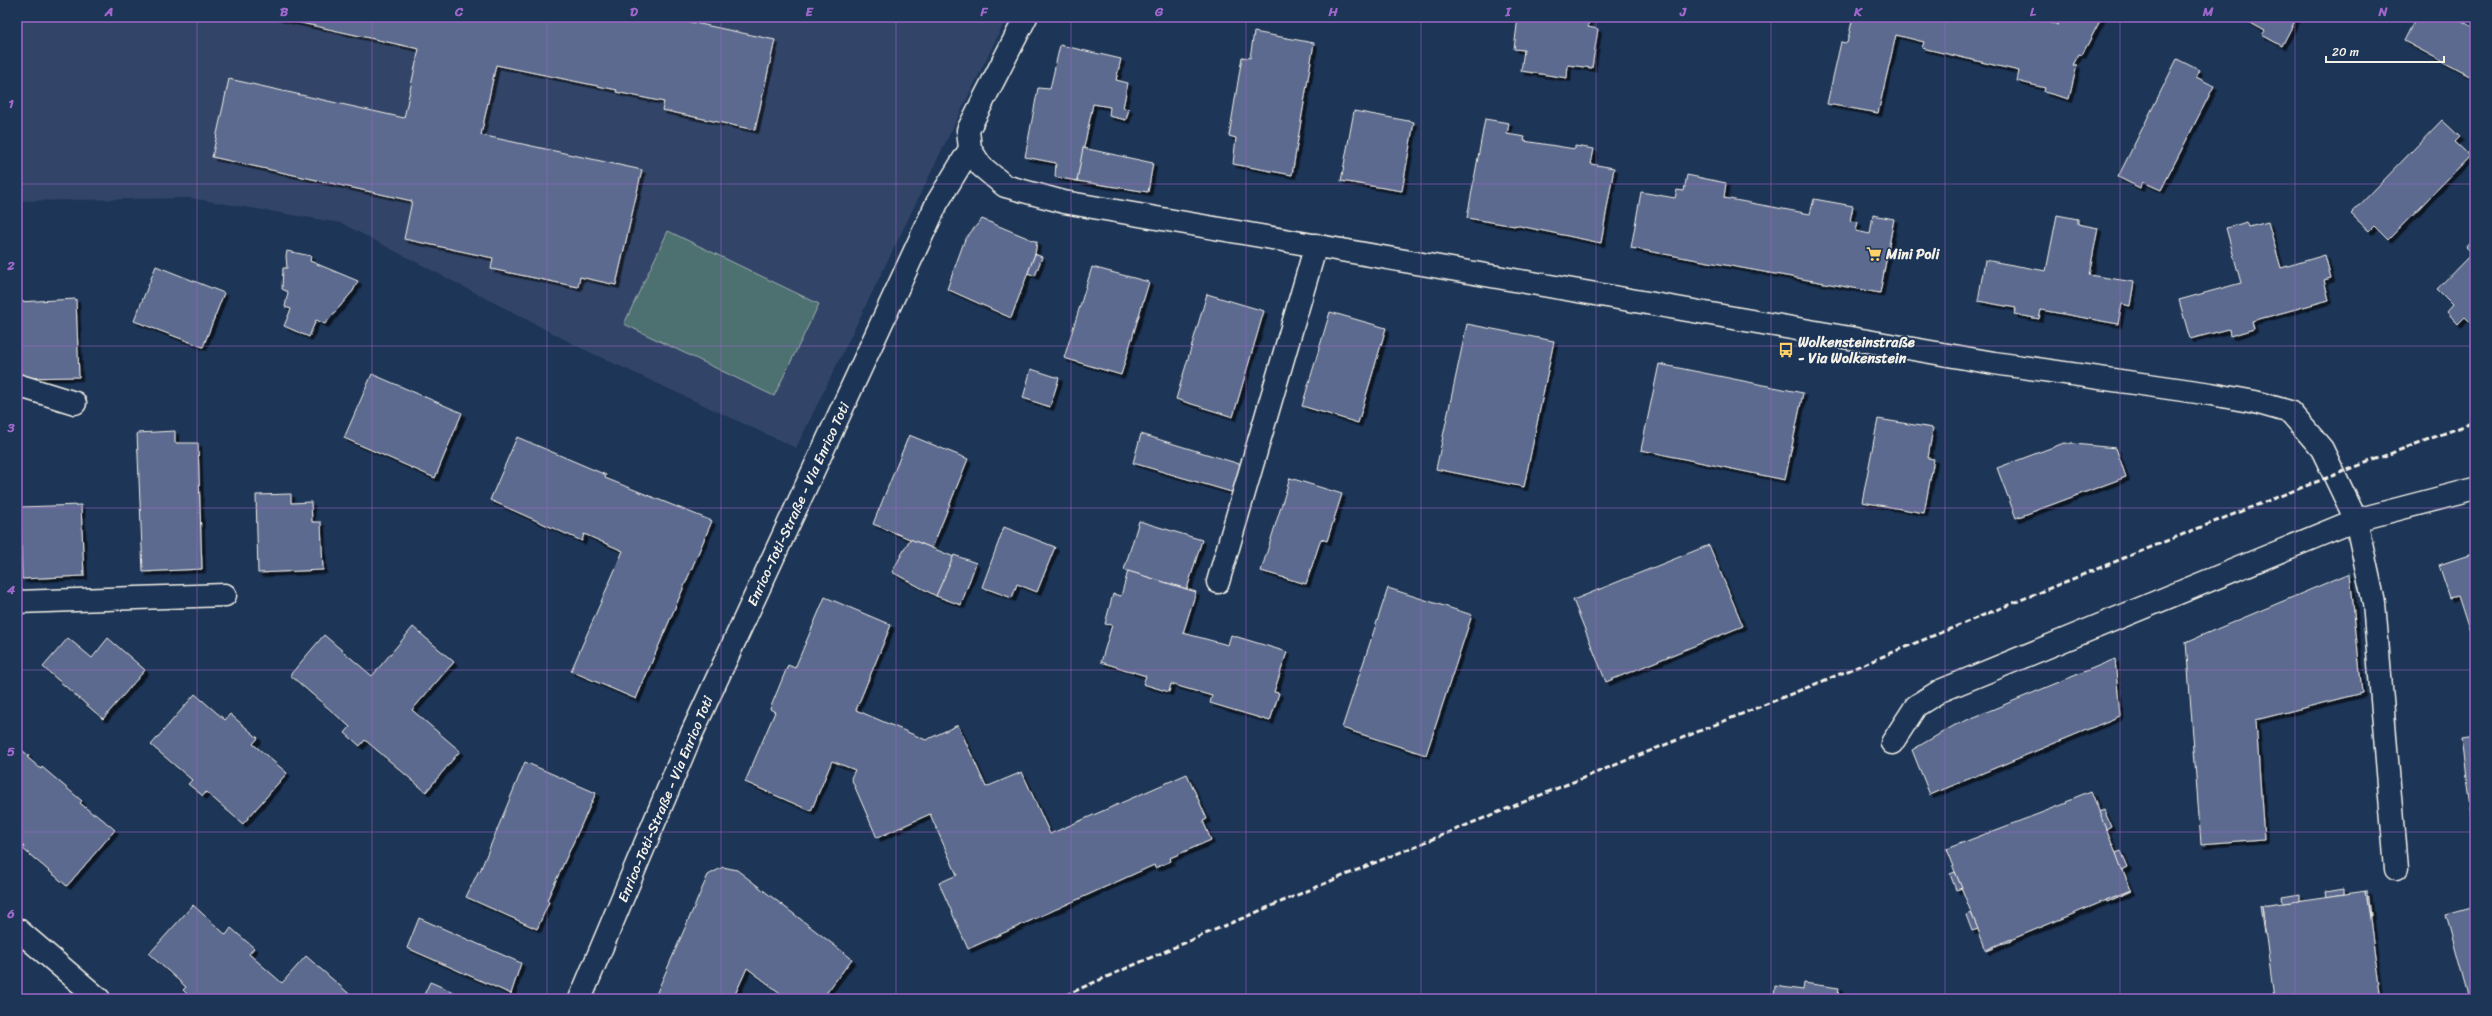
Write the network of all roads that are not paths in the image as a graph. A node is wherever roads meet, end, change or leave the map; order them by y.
1 (1026, 17) edge
2 (970, 149) junction
3 (1316, 245) junction
4 (17, 385) edge
5 (75, 403) dead end
6 (2475, 489) edge
7 (2356, 520) junction
8 (1218, 582) dead end
9 (225, 595) dead end
10 (17, 602) edge
11 (1892, 743) dead end
12 (2396, 869) dead end
13 (17, 928) edge
14 (99, 999) edge
15 (580, 999) edge

1 - 2 street
2 - 3 street
2 - 15 street, Enrico-Toti-Straße - Via Enrico Toti
3 - 7 street
3 - 8 street
4 - 5 street
6 - 7 street
7 - 11 street
7 - 12 street
9 - 10 street
13 - 14 street

